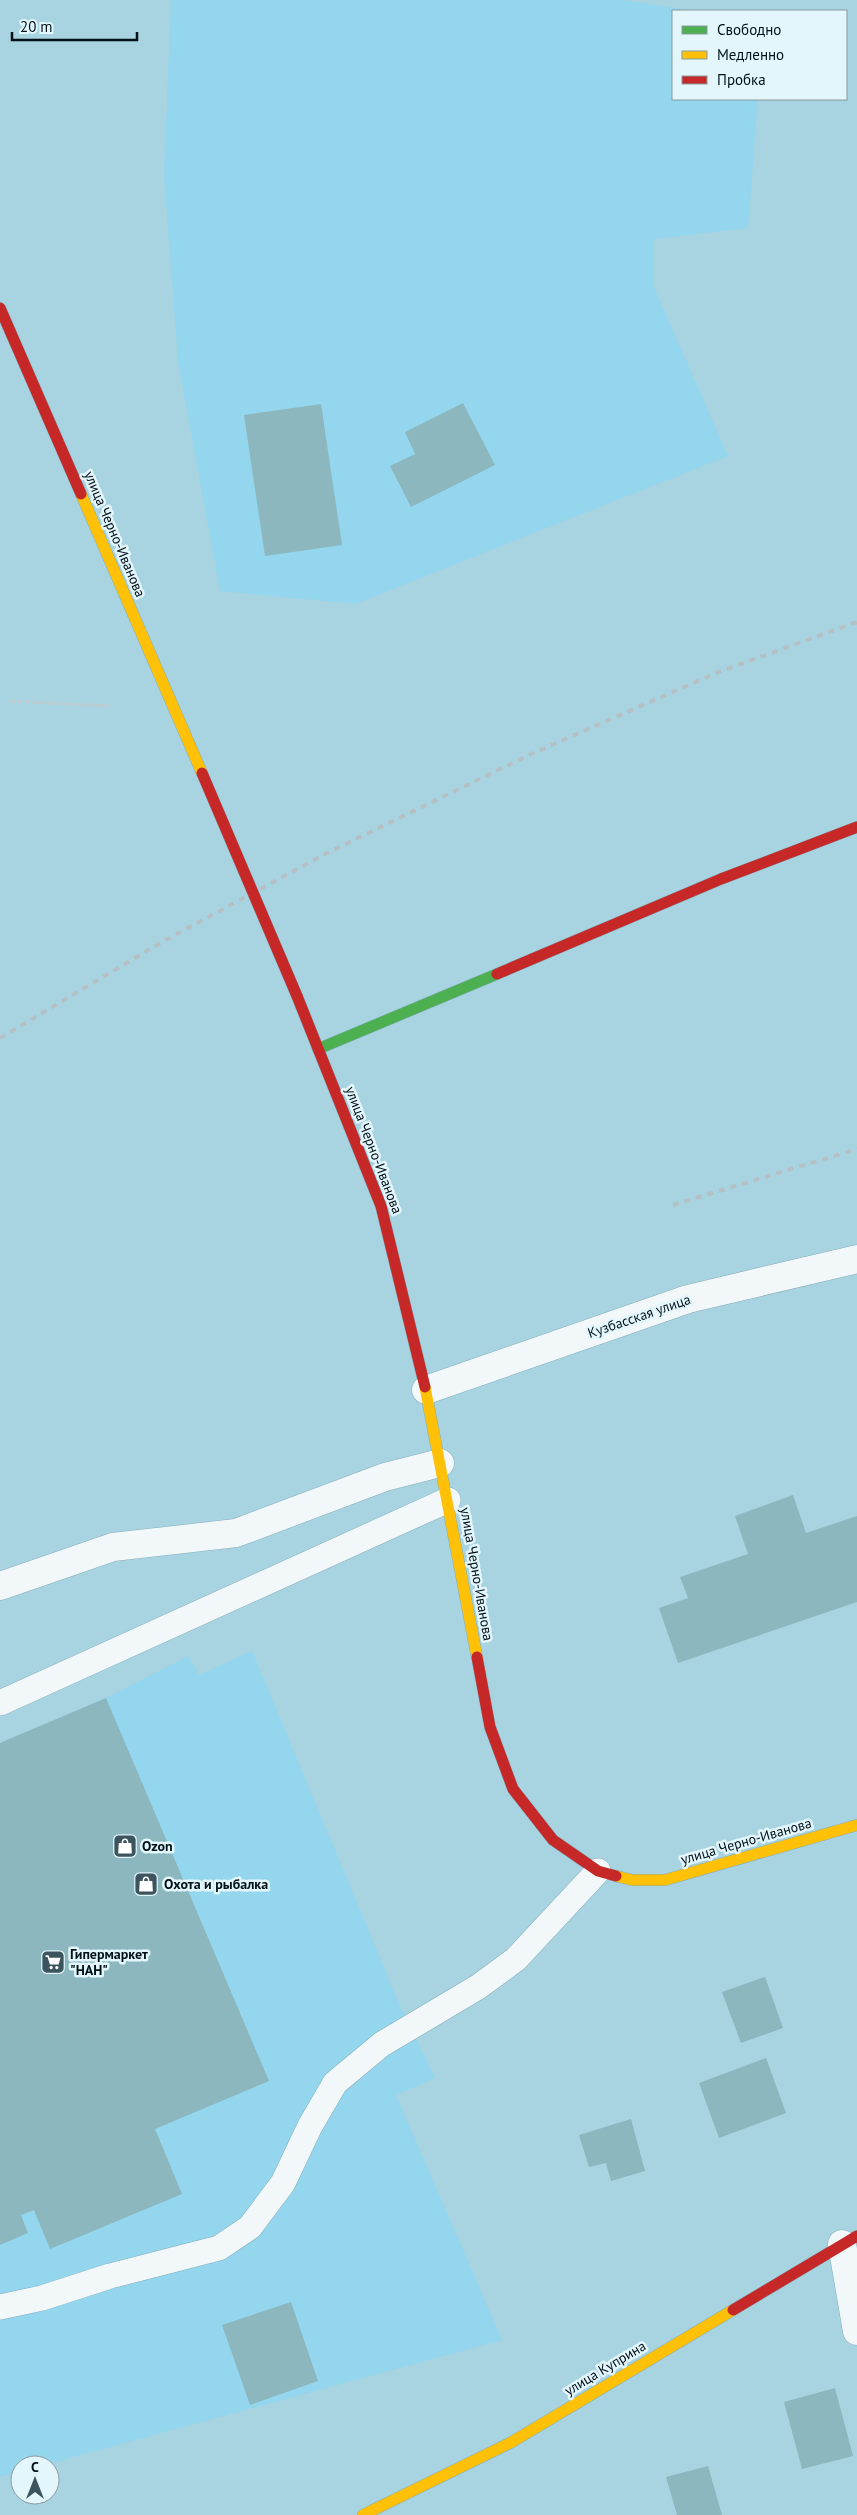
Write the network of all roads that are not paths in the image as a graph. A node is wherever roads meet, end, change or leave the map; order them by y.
1 (0, 308) edge
2 (857, 827) edge
3 (318, 1049) junction
4 (857, 1259) edge
5 (426, 1390) junction
6 (440, 1463) junction
7 (448, 1500) junction
8 (0, 1586) edge
9 (0, 1703) edge
10 (857, 1825) edge
11 (598, 1871) junction
12 (849, 2240) edge
13 (0, 2307) edge
14 (857, 2331) edge
15 (363, 2515) edge

1 - 3 main road, улица Черно-Иванова, bridge
2 - 3 main road
3 - 5 main road, улица Черно-Иванова
4 - 5 street, Кузбасская улица
5 - 6 main road, улица Черно-Иванова
6 - 7 main road, улица Черно-Иванова
6 - 8 street
7 - 9 lane
7 - 11 main road, улица Черно-Иванова
10 - 11 main road, улица Черно-Иванова
11 - 13 lane
12 - 14 street
12 - 15 main road, улица Куприна

